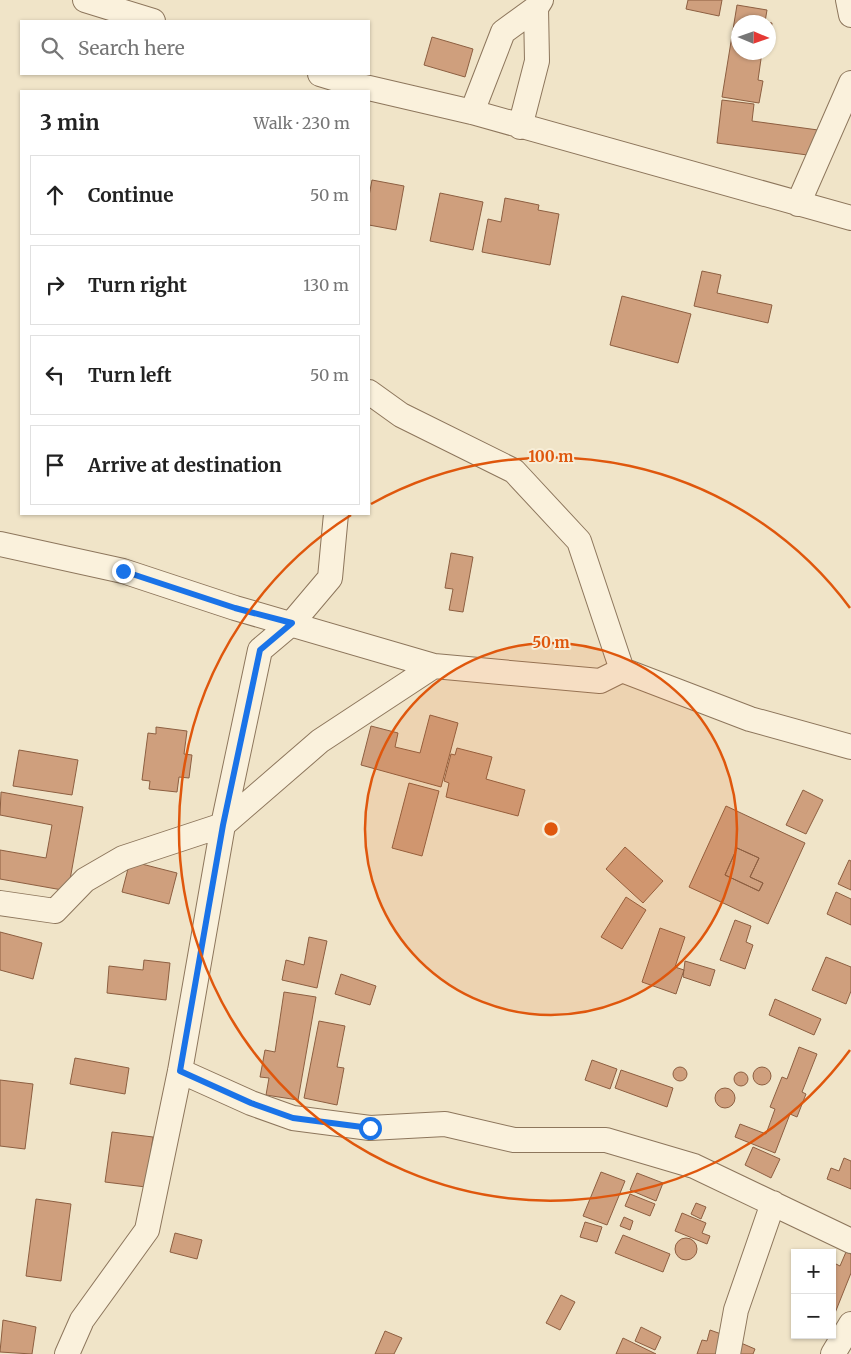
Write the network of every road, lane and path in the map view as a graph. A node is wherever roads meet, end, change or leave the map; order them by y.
1 (86, 0) edge
2 (848, 0) edge
3 (539, 4) edge
4 (851, 15) edge
5 (150, 20) edge
6 (322, 75) edge
7 (851, 83) edge
8 (355, 88) edge
9 (370, 91) edge
10 (472, 112) junction
11 (520, 127) junction
12 (798, 204) junction
13 (851, 218) edge
14 (370, 393) edge
15 (336, 515) edge
16 (0, 544) edge
17 (292, 623) junction
18 (434, 666) junction
19 (622, 670) junction
20 (851, 747) edge
21 (223, 825) junction
22 (0, 903) edge
23 (180, 1071) junction
24 (773, 1203) junction
25 (851, 1241) edge
26 (851, 1324) edge
27 (67, 1354) edge
28 (728, 1354) edge
29 (833, 1354) edge

1 - 5 street
2 - 4 street
3 - 10 street
3 - 11 street
6 - 8 street
7 - 12 street
9 - 10 street
10 - 11 street
11 - 12 street
12 - 13 street
14 - 19 street
15 - 17 street
16 - 17 street
17 - 18 street
17 - 21 street
18 - 19 street
18 - 21 street
19 - 20 street
21 - 22 street
21 - 23 street
23 - 24 street
23 - 27 street
24 - 25 street
24 - 28 street
26 - 29 street

